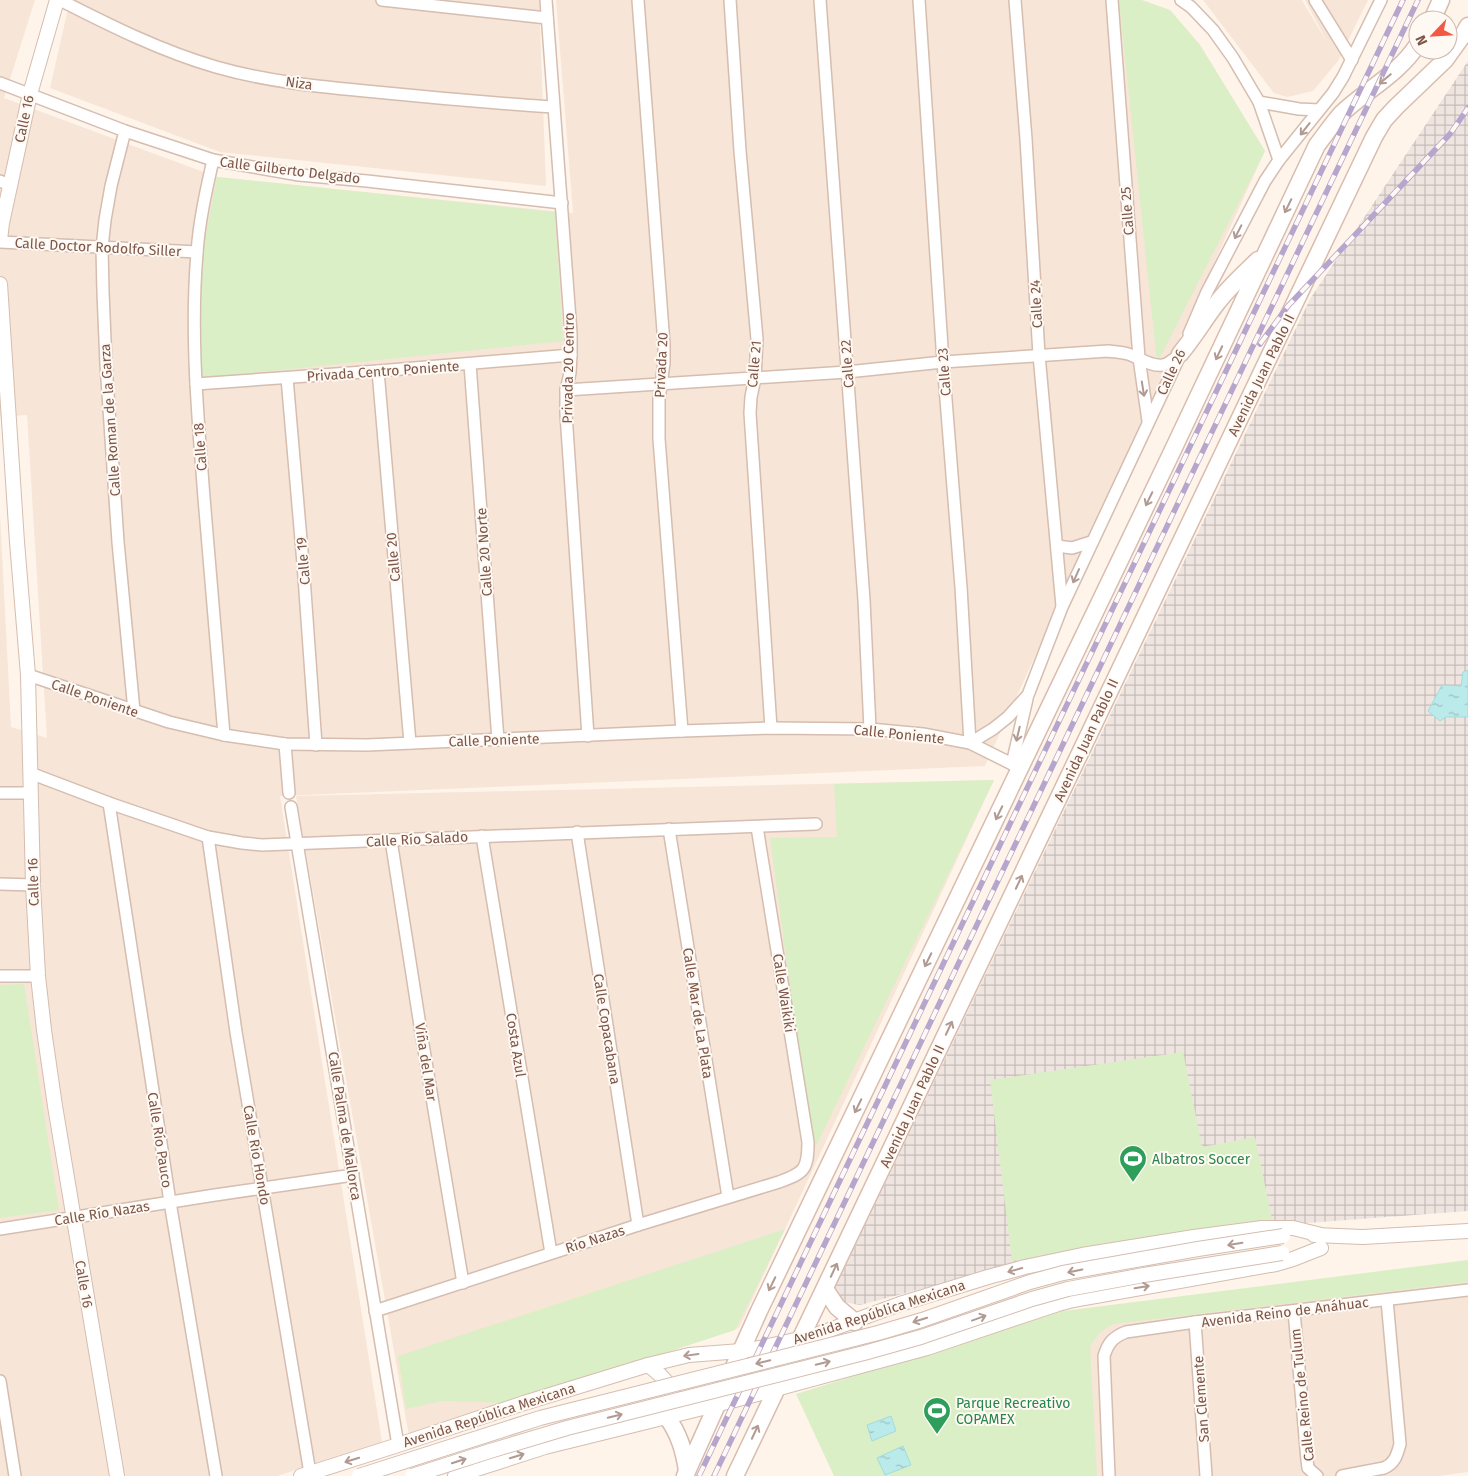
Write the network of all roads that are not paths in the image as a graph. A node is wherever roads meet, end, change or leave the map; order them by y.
1 (58, 0) edge
2 (382, 0) edge
3 (546, 0) edge
4 (638, 0) edge
5 (730, 0) edge
6 (820, 0) edge
7 (919, 0) edge
8 (1016, 0) edge
9 (1112, 0) edge
10 (1181, 0) edge
11 (1315, 0) edge
12 (1381, 0) edge
13 (547, 18) junction
14 (1468, 26) edge
15 (1408, 56) edge
16 (1352, 60) junction
17 (0, 83) edge
18 (30, 94) junction
19 (1259, 102) junction
20 (553, 107) junction
21 (1319, 110) junction
22 (125, 131) junction
23 (213, 160) junction
24 (1279, 160) junction
25 (5, 183) edge
26 (562, 203) junction
27 (0, 241) edge
28 (102, 248) junction
29 (1266, 251) junction
30 (197, 252) junction
31 (0, 284) edge
32 (1180, 354) junction
33 (571, 355) junction
34 (1039, 355) junction
35 (1139, 358) junction
36 (943, 362) junction
37 (470, 364) junction
38 (3, 366) edge
39 (378, 371) junction
40 (847, 372) junction
41 (286, 378) junction
42 (755, 378) junction
43 (196, 384) junction
44 (662, 384) junction
45 (566, 390) junction
46 (4, 407) edge
47 (1148, 421) junction
48 (1091, 542) junction
49 (1057, 546) junction
50 (1062, 607) junction
51 (28, 675) junction
52 (1028, 695) junction
53 (134, 711) junction
54 (771, 728) junction
55 (870, 728) junction
56 (682, 731) junction
57 (224, 735) junction
58 (588, 736) junction
59 (498, 740) junction
60 (410, 743) junction
61 (970, 743) junction
62 (284, 744) junction
63 (316, 745) junction
64 (1016, 767) junction
65 (30, 773) junction
66 (0, 793) edge
67 (289, 793) dead end
68 (31, 794) junction
69 (109, 803) junction
70 (291, 806) dead end
71 (816, 824) dead end
72 (758, 827) junction
73 (669, 829) junction
74 (577, 832) junction
75 (482, 836) junction
76 (208, 837) junction
77 (391, 840) junction
78 (298, 845) junction
79 (0, 884) edge
80 (33, 884) junction
81 (0, 976) edge
82 (38, 976) junction
83 (808, 1158) joint
84 (353, 1175) junction
85 (263, 1187) junction
86 (728, 1197) junction
87 (170, 1202) junction
88 (73, 1217) junction
89 (638, 1225) junction
90 (0, 1230) edge
91 (1468, 1231) edge
92 (1321, 1241) junction
93 (551, 1253) junction
94 (463, 1283) junction
95 (825, 1289) junction
96 (1468, 1290) edge
97 (1387, 1300) junction
98 (375, 1311) junction
99 (1294, 1311) junction
100 (862, 1319) junction
101 (1195, 1322) junction
102 (799, 1340) junction
103 (741, 1351) junction
104 (880, 1361) junction
105 (648, 1364) junction
106 (0, 1381) edge
107 (776, 1389) junction
108 (716, 1405) junction
109 (671, 1416) junction
110 (398, 1445) junction
111 (686, 1474) edge
112 (305, 1475) edge
113 (15, 1476) edge
114 (117, 1476) edge
115 (216, 1476) edge
116 (359, 1476) edge
117 (412, 1476) edge
118 (455, 1476) edge
119 (735, 1476) edge
120 (1109, 1476) edge
121 (1206, 1476) edge
122 (1317, 1476) edge
123 (1342, 1476) edge

1 - 18 street, Calle 16
1 - 20 street, Niza
2 - 13 street
3 - 13 street, Privada 20 Centro
4 - 44 street, Privada 20
5 - 42 street, Calle 21
6 - 40 street, Calle 22
7 - 36 street, Calle 23
8 - 34 street, Calle 24
9 - 35 street, Calle 25
10 - 19 street
11 - 16 street
12 - 16 street, Calle 26
13 - 20 street, Privada 20 Centro
95 -> 14 main road, Avenida Juan Pablo II
15 -> 29 main road
16 - 21 street, Calle 26
17 - 18 street, Calle Gilberto Delgado
18 - 22 street, Calle Gilberto Delgado
18 - 25 street, Calle 16
19 - 21 street
19 - 24 street
20 - 26 street, Privada 20 Centro
21 -> 24 street, Calle 26
22 - 23 street, Calle Gilberto Delgado
22 - 28 street, Calle Roman de la Garza
23 - 26 street, Calle Gilberto Delgado
23 - 30 street, Calle 18
24 -> 32 street, Calle 26
25 - 27 street, Calle 16
26 - 33 street, Privada 20 Centro
27 - 28 street, Calle Doctor Rodolfo Siller
28 - 30 street, Calle Doctor Rodolfo Siller
28 - 53 street, Calle Roman de la Garza
29 - 32 main road
29 -> 64 main road
30 - 43 street, Calle 18
31 - 38 street, Calle 16
32 - 35 street
32 - 47 street, Calle 26
33 - 37 street, Privada Centro Poniente
33 - 45 street, Privada 20 Centro
34 - 35 street
34 - 36 street
34 - 49 street, Calle 24
35 -> 47 street, Calle 25
36 - 40 street
36 - 61 street, Calle 23
37 - 39 street, Privada Centro Poniente
37 - 59 street, Calle 20 Norte
38 - 46 street, Calle 16
39 - 41 street, Privada Centro Poniente
39 - 60 street, Calle 20
40 - 42 street
40 - 55 street, Calle 22
41 - 43 street, Privada Centro Poniente
41 - 63 street, Calle 19
42 - 44 street
42 - 54 street, Calle 21
43 - 57 street, Calle 18
44 - 45 street
44 - 56 street, Privada 20
45 - 58 street, Privada 20 Centro
46 - 51 street, Calle 16
47 - 48 street, Calle 26
48 - 49 street
48 -> 50 street, Calle 26
49 - 50 street, Calle 24
50 - 52 street, Calle 26
51 - 53 street, Calle Poniente
51 - 65 street, Calle 16
52 - 61 street, Calle 26
52 -> 64 street
53 - 57 street, Calle Poniente
54 - 55 street, Calle Poniente
54 - 56 street, Calle Poniente
55 - 61 street, Calle Poniente
56 - 58 street, Calle Poniente
57 - 62 street, Calle Poniente
58 - 59 street, Calle Poniente
59 - 60 street, Calle Poniente
60 - 63 street, Calle Poniente
61 - 64 street, Calle Poniente
62 - 63 street, Calle Poniente
62 - 67 street
64 -> 103 main road
65 - 68 street, Calle 16
65 - 69 street, Calle Río Salado
66 - 68 street
68 - 80 street, Calle 16
69 - 76 street, Calle Río Salado
69 - 87 street, Calle Río Pauco
70 - 78 street, Calle Palma de Mallorca
71 - 72 street, Calle Río Salado
72 - 73 street, Calle Río Salado
72 - 83 street, Calle Waikiki
73 - 74 street, Calle Río Salado
73 - 86 street, Calle Mar de La Plata
74 - 75 street, Calle Río Salado
74 - 89 street, Calle Copacabana
75 - 77 street, Calle Río Salado
75 - 93 street, Costa Azul
76 - 78 street, Calle Río Salado
76 - 85 street, Calle Río Hondo
77 - 78 street, Calle Río Salado
77 - 94 street, Viña del Mar
78 - 84 street, Calle Palma de Mallorca
79 - 80 street
80 - 82 street, Calle 16
81 - 82 street
82 - 88 street, Calle 16
83 - 86 street, Río Nazas
84 - 85 street, Calle Río Nazas
84 - 98 street, Calle Palma de Mallorca
85 - 87 street, Calle Río Nazas
85 - 112 street, Calle Río Hondo
86 - 89 street, Río Nazas
87 - 88 street, Calle Río Nazas
87 - 115 street, Calle Río Pauco
88 - 90 street, Calle Río Nazas
88 - 114 street, Calle 16
89 - 93 street, Río Nazas
91 - 92 street, Avenida República Mexicana
92 -> 100 street, Avenida República Mexicana
104 -> 92 street, Avenida República Mexicana
92 -> 116 street, Avenida República Mexicana, bridge
117 -> 92 street, Avenida República Mexicana, bridge
93 - 94 street, Río Nazas
94 - 98 street, Río Nazas
95 - 100 main road
95 - 102 main road, Avenida Juan Pablo II
96 - 97 street, Avenida Reino de Anáhuac
97 - 99 street, Avenida Reino de Anáhuac
97 - 123 street
98 - 110 street, Calle Palma de Mallorca
99 - 101 street, Avenida Reino de Anáhuac
99 - 122 street, Calle Reino de Tulum
100 - 102 street, Avenida República Mexicana
100 - 104 street
101 - 120 street, Avenida Reino de Anáhuac
101 - 121 street, San Clemente
102 - 103 street, Avenida República Mexicana
102 - 107 main road, Avenida Juan Pablo II
103 -> 105 street, Avenida República Mexicana
103 - 108 main road
104 - 107 street, Avenida República Mexicana
105 - 109 street
105 - 110 street, Avenida República Mexicana
106 - 113 street
107 - 108 street, Avenida República Mexicana
119 -> 107 main road, Avenida Juan Pablo II
108 - 109 street, Avenida República Mexicana
108 - 111 main road
109 - 111 main road
118 -> 109 street, Avenida República Mexicana
110 -> 112 street, Avenida República Mexicana

